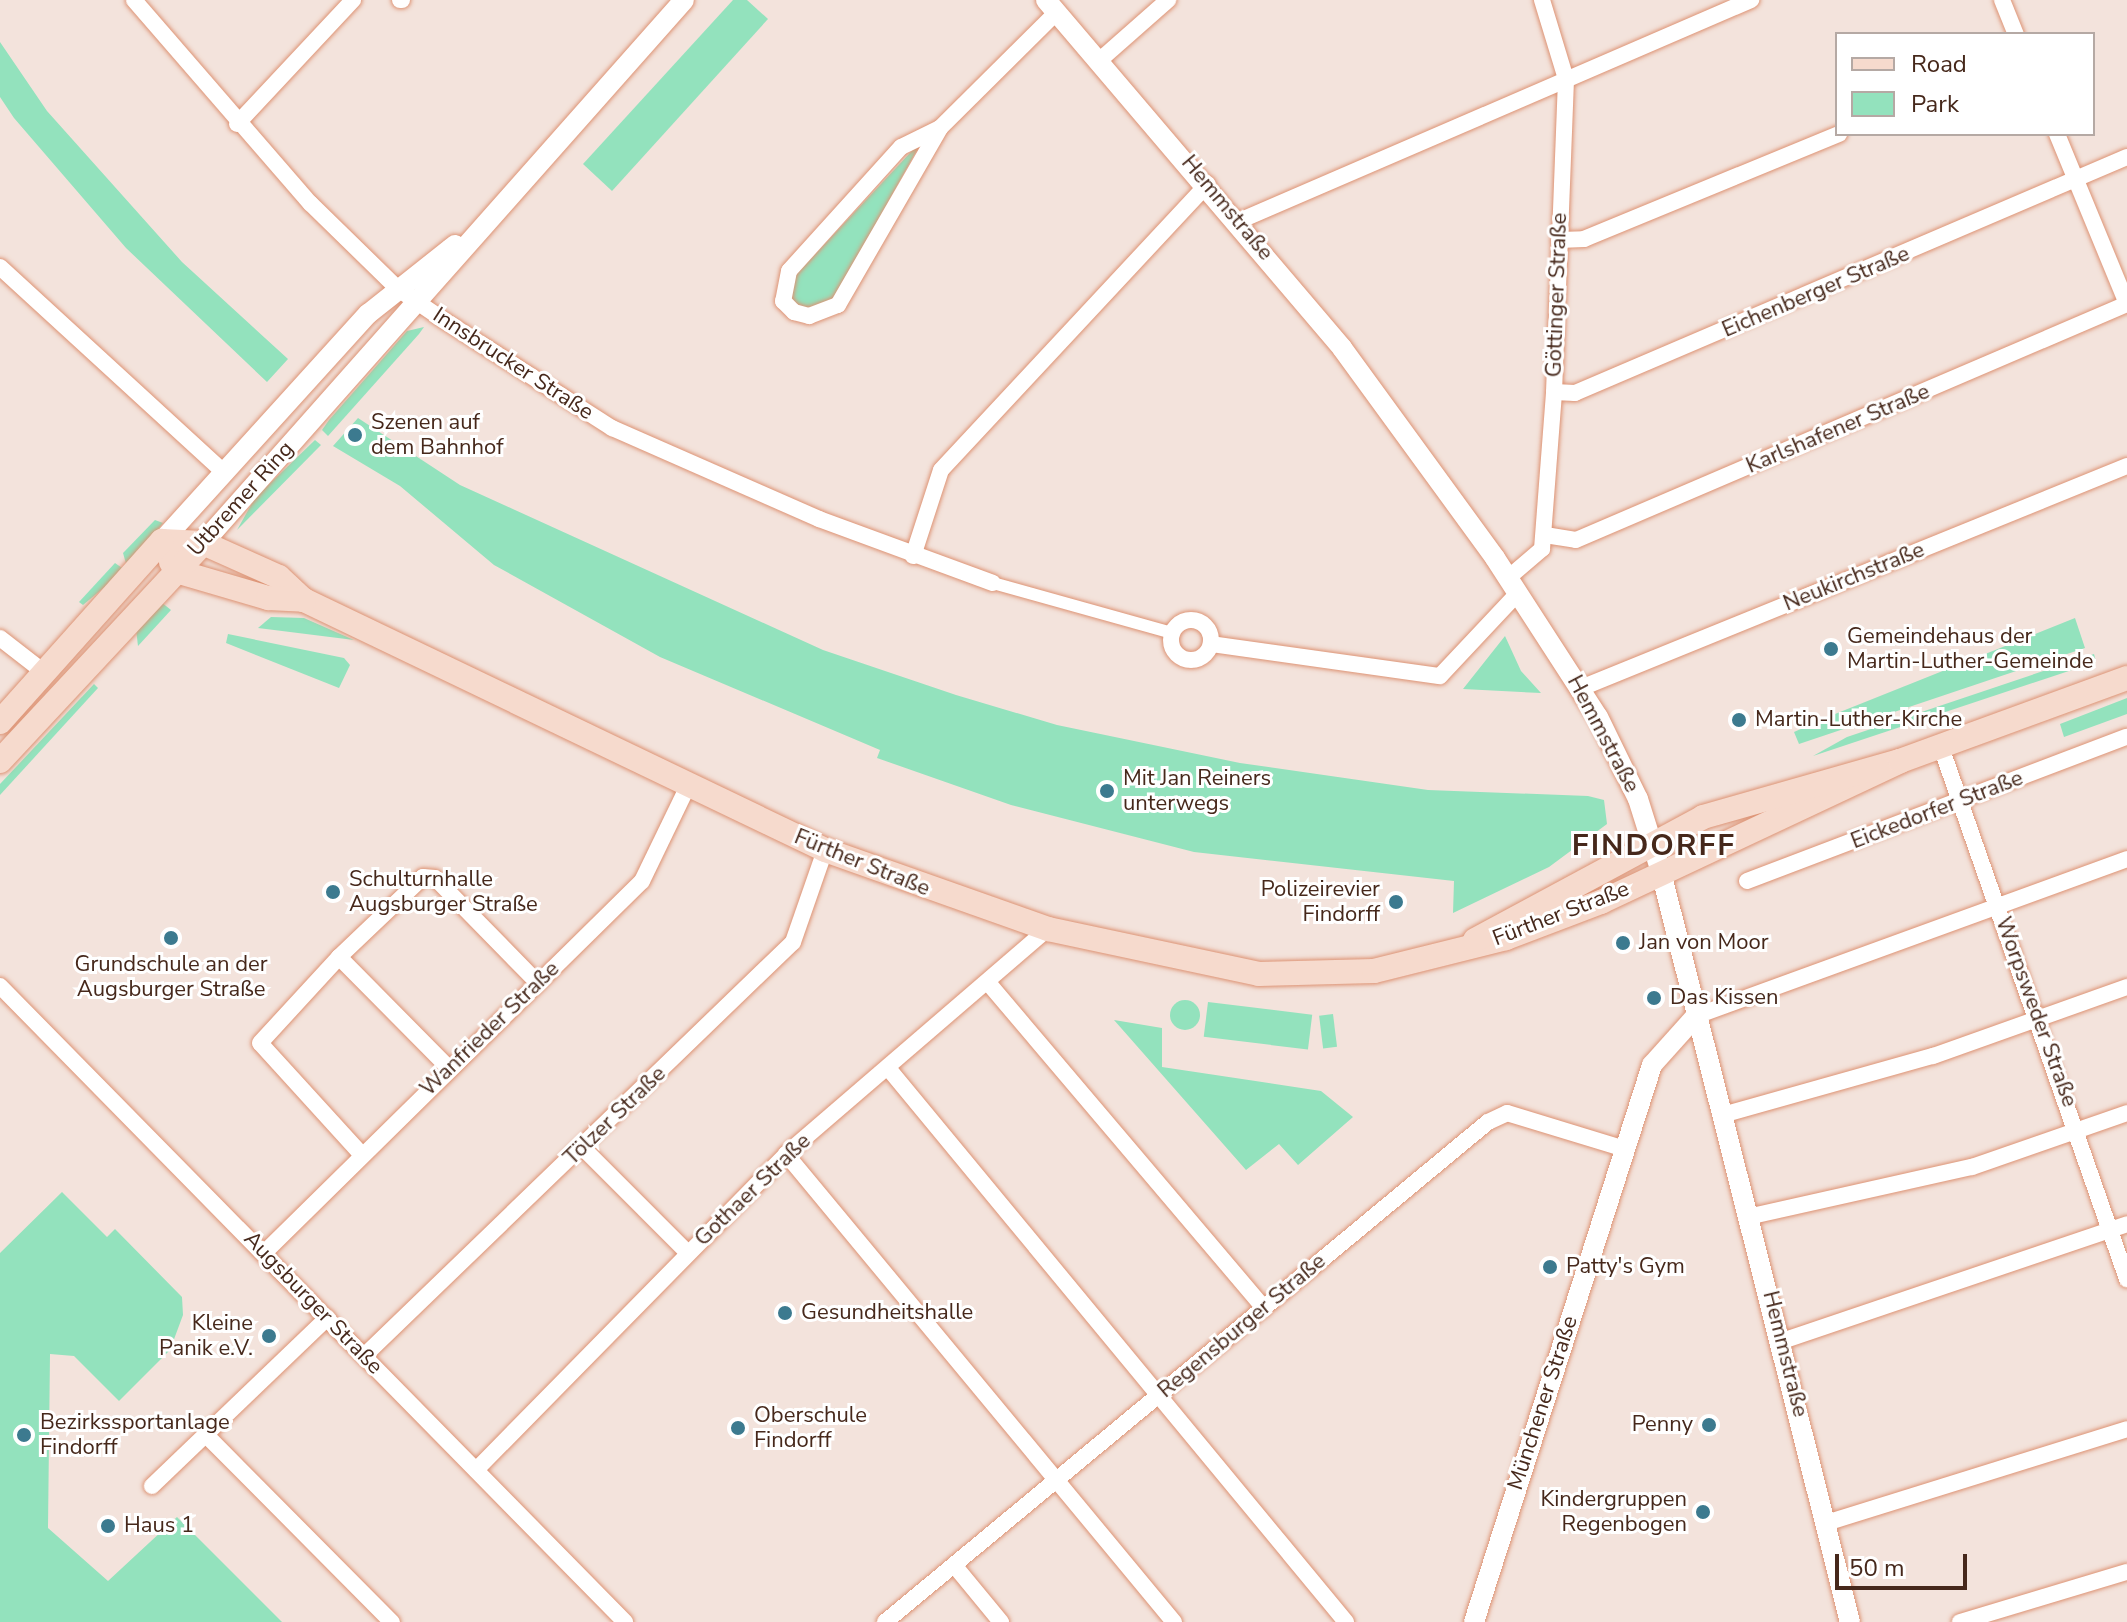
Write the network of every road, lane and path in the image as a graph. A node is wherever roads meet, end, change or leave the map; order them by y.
1 (134, 0) edge
2 (353, 0) edge
3 (684, 0) edge
4 (1168, 0) edge
5 (1542, 0) edge
6 (1751, 0) edge
7 (2002, 0) edge
8 (1051, 6) edge
9 (2015, 32) edge
10 (1100, 60) junction
11 (1566, 79) junction
12 (237, 124) junction
13 (940, 128) junction
14 (1835, 136) edge
15 (2058, 136) edge
16 (2127, 157) edge
17 (2076, 181) junction
18 (1208, 184) junction
19 (1239, 221) junction
20 (474, 230) junction
21 (1559, 240) junction
22 (0, 267) edge
23 (398, 289) junction
24 (420, 303) junction
25 (2127, 304) edge
26 (1554, 392) junction
27 (2127, 466) edge
28 (223, 471) junction
29 (1545, 535) junction
30 (162, 541) junction
31 (203, 543) junction
32 (913, 556) junction
33 (176, 571) junction
34 (993, 583) joint
35 (1513, 585) junction
36 (304, 600) junction
37 (1172, 633) junction
38 (0, 638) edge
39 (1211, 644) junction
40 (45, 673) junction
41 (2127, 678) edge
42 (1581, 688) junction
43 (0, 722) edge
44 (2127, 737) edge
45 (1941, 747) junction
46 (0, 761) edge
47 (1900, 761) junction
48 (688, 786) junction
49 (1961, 800) junction
50 (1652, 842) junction
51 (825, 850) junction
52 (2127, 859) edge
53 (1661, 872) junction
54 (1747, 881) dead end
55 (1998, 906) junction
56 (1048, 929) junction
57 (1460, 950) junction
58 (339, 957) junction
59 (538, 983) junction
60 (990, 985) junction
61 (0, 986) edge
62 (2127, 987) edge
63 (1696, 1016) junction
64 (2039, 1018) junction
65 (888, 1068) junction
66 (450, 1069) junction
67 (2127, 1113) edge
68 (1726, 1114) junction
69 (2078, 1130) junction
70 (583, 1148) junction
71 (1625, 1149) junction
72 (786, 1154) junction
73 (362, 1155) junction
74 (1752, 1216) junction
75 (2127, 1224) edge
76 (2110, 1229) junction
77 (264, 1253) junction
78 (688, 1253) junction
79 (2127, 1279) edge
80 (1264, 1308) junction
81 (327, 1318) junction
82 (1782, 1341) junction
83 (364, 1356) junction
84 (1157, 1396) junction
85 (2127, 1429) edge
86 (206, 1435) junction
87 (476, 1470) junction
88 (1055, 1481) junction
89 (152, 1486) dead end
90 (1826, 1523) junction
91 (954, 1565) junction
92 (2127, 1572) edge
93 (392, 1622) edge
94 (625, 1622) edge
95 (885, 1622) edge
96 (1001, 1622) edge
97 (1174, 1622) edge
98 (1346, 1622) edge
99 (1474, 1622) edge
100 (1850, 1622) edge
101 (1960, 1622) edge

1 - 12 street, Innsbrucker Straße
2 - 12 street
3 - 20 street, Utbremer Ring
4 - 10 street
5 - 11 street, Göttinger Straße
6 - 11 street
7 - 9 street
8 - 10 street, Hemmstraße
8 - 13 street
10 - 18 street, Hemmstraße
11 - 19 street
11 - 21 street, Göttinger Straße
12 - 23 street, Innsbrucker Straße
13 - 13 street
14 - 21 street
15 - 17 street
16 - 17 street, Eichenberger Straße
17 - 25 street
17 - 26 street, Eichenberger Straße
18 - 19 street, Hemmstraße
18 - 32 street
19 - 35 street, Hemmstraße
20 - 23 street, Utbremer Ring
20 - 24 street, Utbremer Ring
21 - 26 street, Göttinger Straße
22 - 28 street
23 - 24 street, Innsbrucker Straße
23 - 28 street, Utbremer Ring
24 - 31 street, Utbremer Ring
24 - 32 street, Innsbrucker Straße
25 - 29 street, Karlshafener Straße
26 - 29 street, Göttinger Straße
27 - 42 street, Neukirchstraße
28 - 30 street, Utbremer Ring
29 - 35 street
30 - 31 main road, Fürther Straße
30 - 33 main road
30 - 40 main road, Utbremer Ring
31 - 33 main road, Utbremer Ring
31 - 36 main road, Fürther Straße
32 - 34 street, Innsbrucker Straße
33 - 36 main road, Fürther Straße
33 - 46 main road, Utbremer Ring
34 - 37 street
35 - 39 street
35 - 42 street, Hemmstraße
36 - 48 main road, Fürther Straße
37 - 39 street
37 - 39 street
38 - 40 street
40 - 43 main road, Utbremer Ring
41 - 45 main road
42 - 50 street, Hemmstraße
44 - 49 street, Eickedorfer Straße
45 - 47 main road
45 - 49 street, Worpsweder Straße
47 - 50 main road
47 - 53 main road
48 - 51 main road, Fürther Straße
48 - 59 street, Wanfrieder Straße
49 - 54 street, Eickedorfer Straße
49 - 55 street, Worpsweder Straße
50 - 53 street, Hemmstraße
50 - 57 main road, Fürther Straße
51 - 56 main road, Fürther Straße
51 - 70 street, Tölzer Straße
52 - 55 street
53 - 57 main road, Fürther Straße
53 - 63 street, Hemmstraße
55 - 63 street
55 - 64 street, Worpsweder Straße
56 - 57 main road, Fürther Straße
56 - 60 street, Gothaer Straße
58 - 59 street
58 - 66 street
58 - 73 street
59 - 66 street, Wanfrieder Straße
60 - 65 street, Gothaer Straße
60 - 80 street
61 - 77 street, Augsburger Straße
62 - 64 street
63 - 68 street, Hemmstraße
63 - 71 street, Münchener Straße
64 - 68 street
64 - 69 street, Worpsweder Straße
65 - 72 street, Gothaer Straße
65 - 84 street
66 - 73 street, Wanfrieder Straße
67 - 69 street
68 - 74 street, Hemmstraße
69 - 74 street
69 - 76 street, Worpsweder Straße
70 - 78 street
70 - 83 street, Tölzer Straße
71 - 80 street, Regensburger Straße
71 - 99 street, Münchener Straße
72 - 78 street, Gothaer Straße
72 - 88 street
73 - 77 street, Wanfrieder Straße
74 - 82 street, Hemmstraße
75 - 76 street
76 - 79 street, Worpsweder Straße
76 - 82 street
77 - 81 street, Augsburger Straße
78 - 87 street, Gothaer Straße
80 - 84 street, Regensburger Straße
81 - 83 street, Augsburger Straße
81 - 86 street
82 - 90 street, Hemmstraße
83 - 87 street, Augsburger Straße
84 - 88 street, Regensburger Straße
84 - 98 street
85 - 90 street
86 - 89 street
86 - 93 street
87 - 94 street, Augsburger Straße
88 - 91 street, Regensburger Straße
88 - 97 street
90 - 100 street, Hemmstraße
91 - 95 street, Regensburger Straße
91 - 96 street
92 - 101 street

